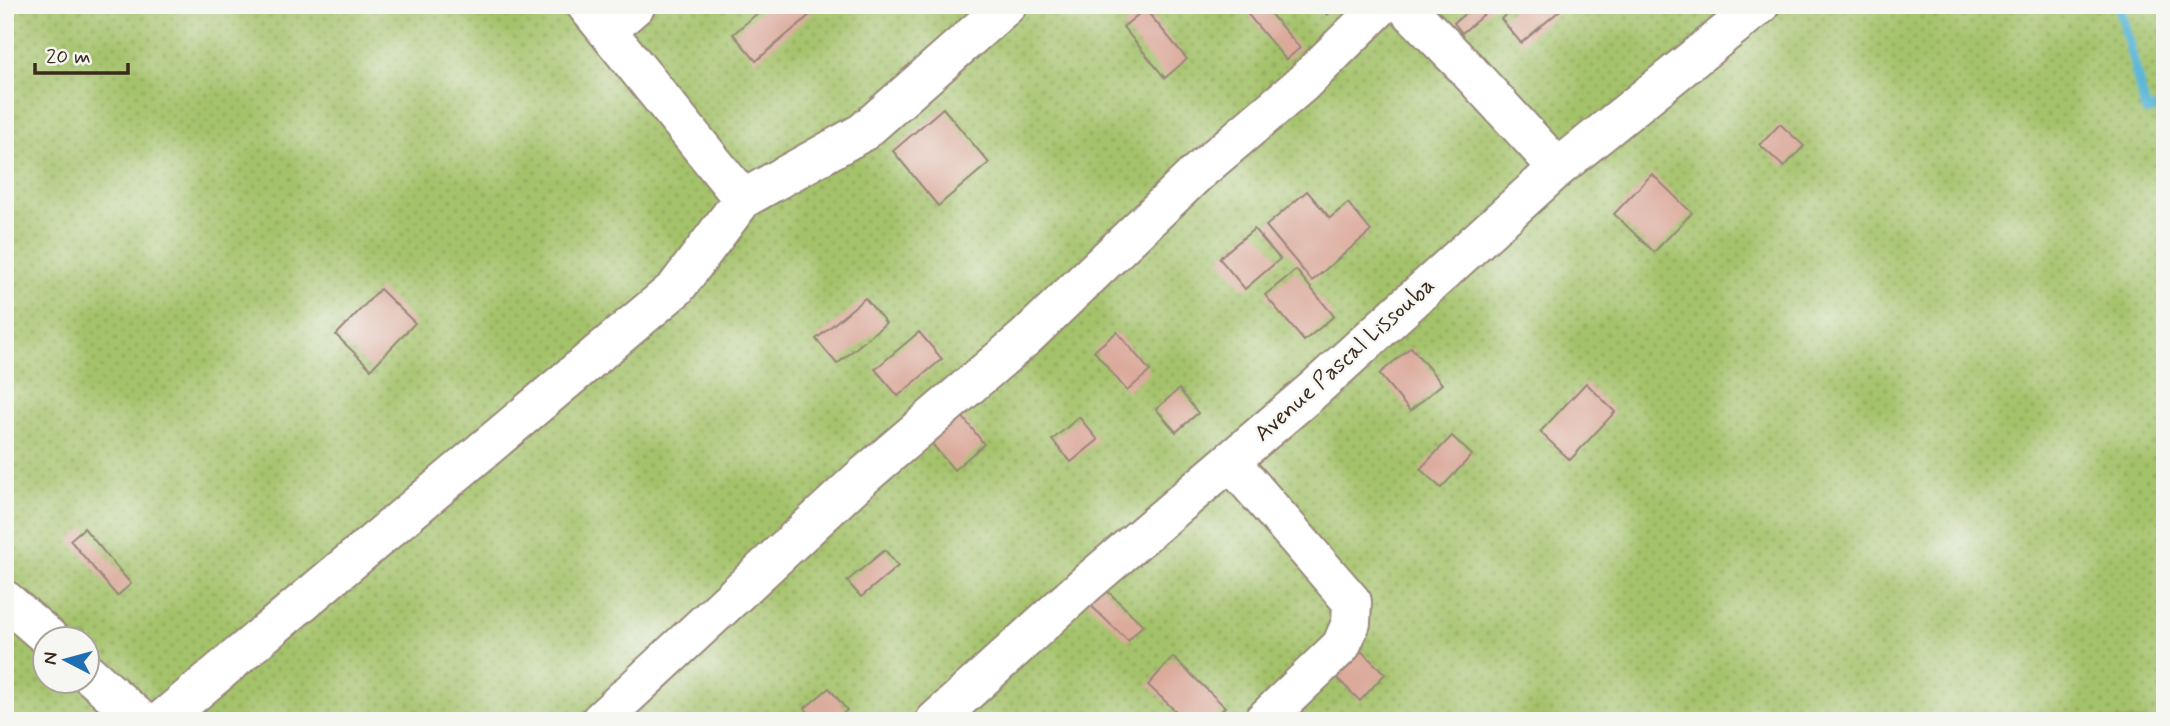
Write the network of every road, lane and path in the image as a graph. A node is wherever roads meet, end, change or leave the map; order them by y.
1 (636, 5) edge
2 (1007, 5) edge
3 (1382, 5) edge
4 (1404, 5) edge
5 (1760, 5) edge
6 (597, 18) edge
7 (1558, 168) junction
8 (743, 199) junction
9 (1230, 461) junction
10 (5, 600) edge
11 (32, 624) edge
12 (102, 685) edge
13 (142, 721) edge
14 (161, 721) edge
15 (600, 721) edge
16 (934, 721) edge
17 (1263, 721) edge

1 - 6 street
2 - 8 street
3 - 15 street
4 - 7 street
5 - 7 street, Avenue Pascal Lissouba
6 - 8 street
7 - 9 street, Avenue Pascal Lissouba
8 - 14 street
9 - 16 street, Avenue Pascal Lissouba
9 - 17 street
10 - 11 street
12 - 13 street

